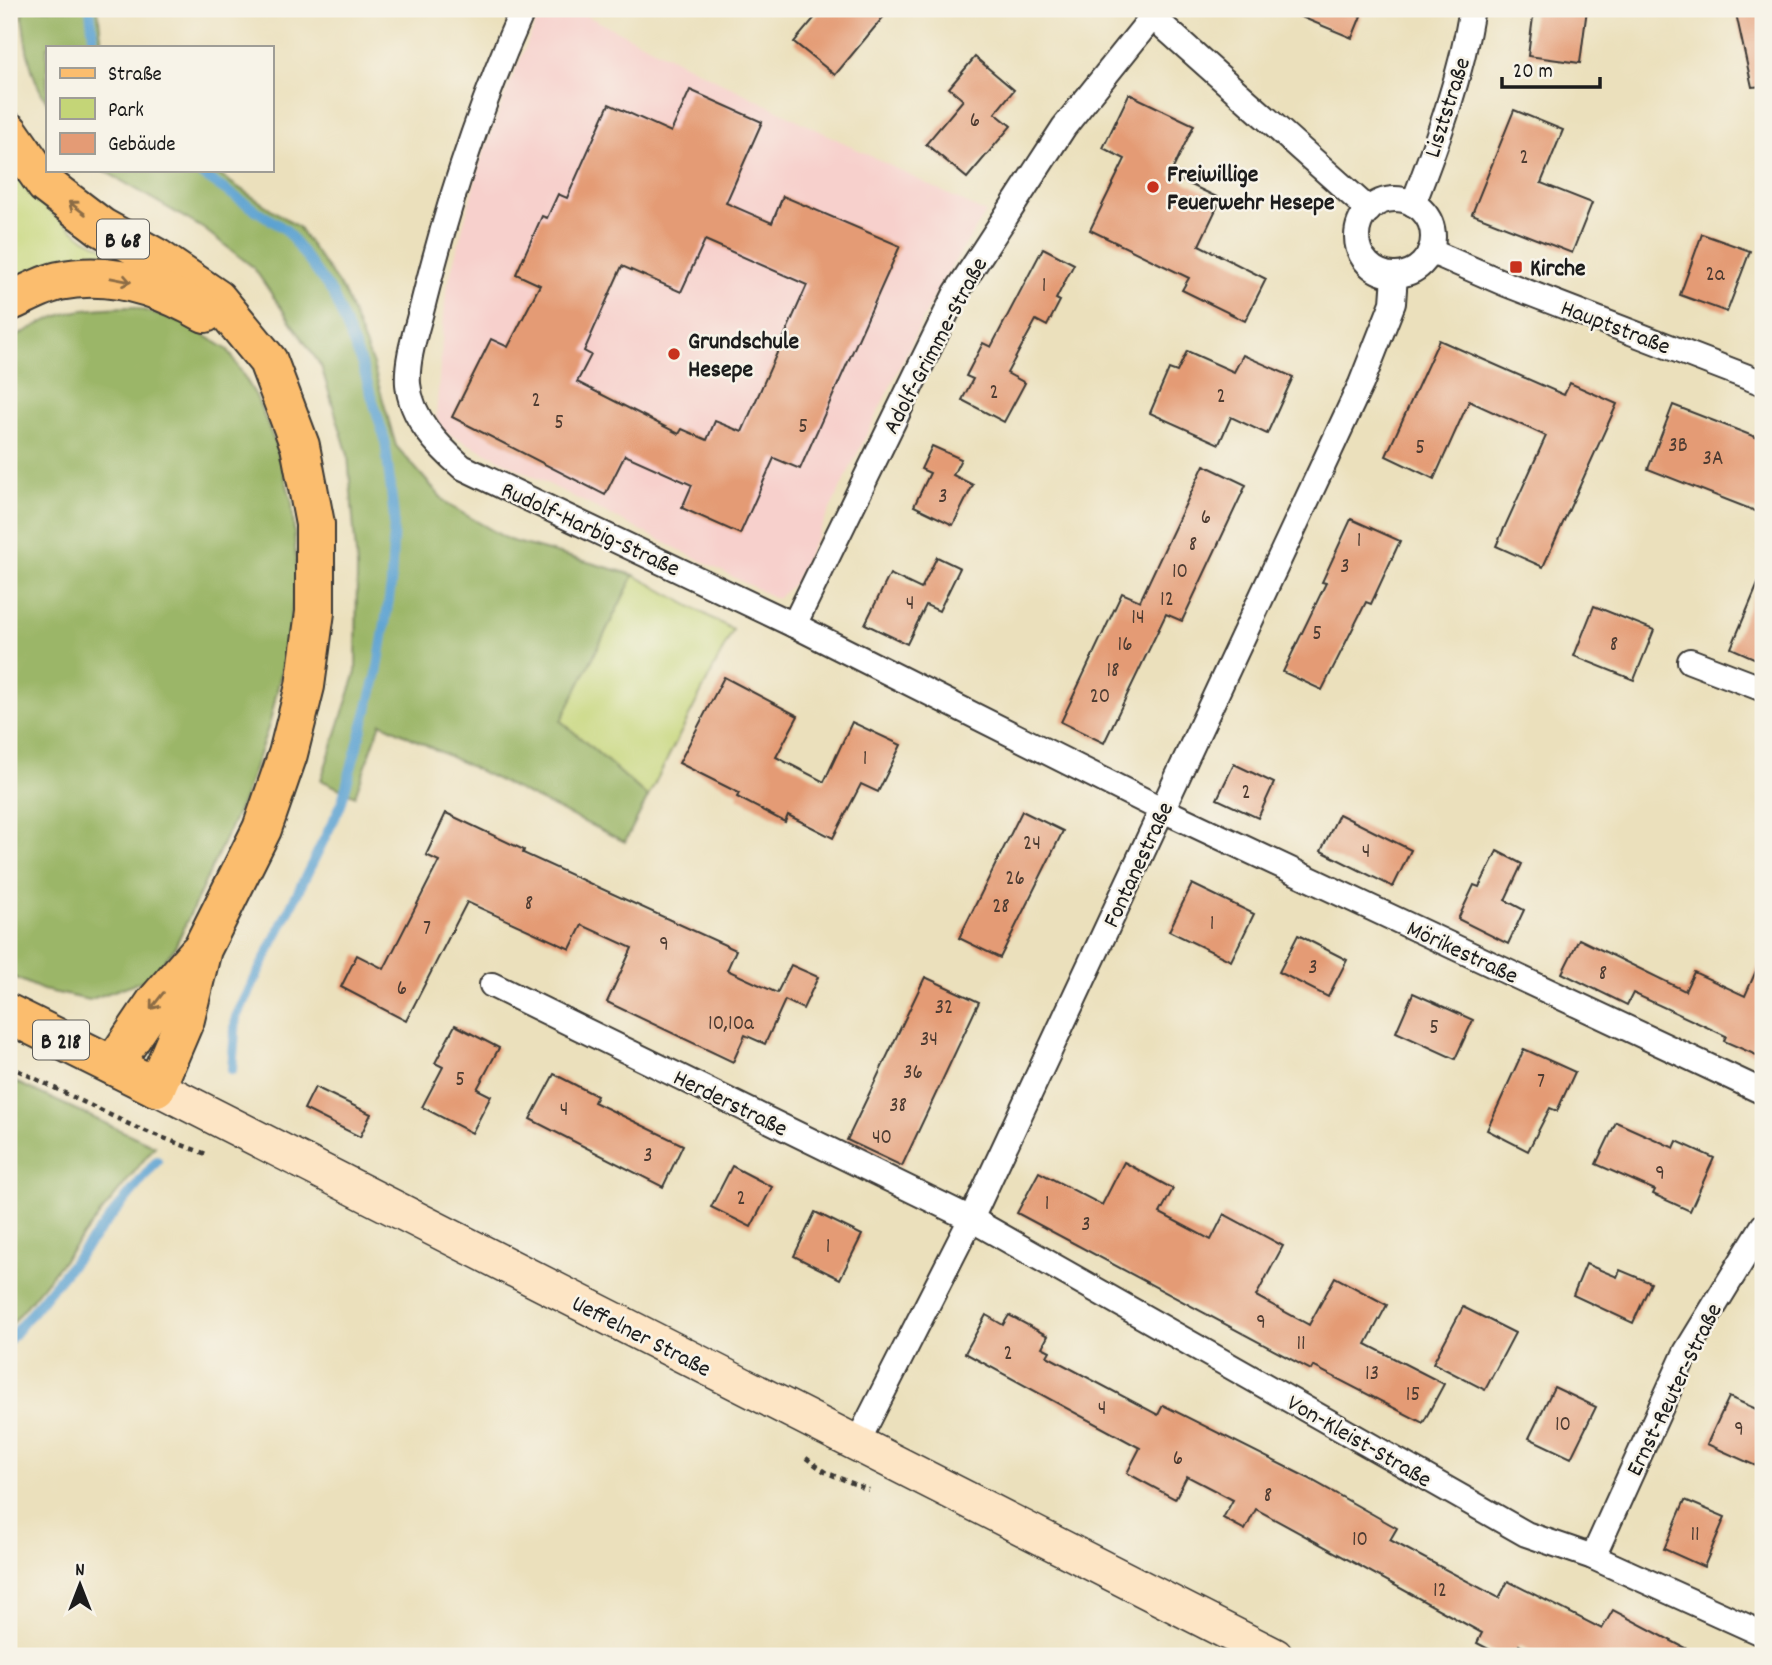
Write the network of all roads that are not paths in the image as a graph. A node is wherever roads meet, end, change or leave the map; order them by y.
1 (523, 9) edge
2 (1472, 9) edge
3 (1148, 13) edge
4 (9, 132) edge
5 (1413, 204) junction
6 (1369, 210) junction
7 (1430, 251) junction
8 (1395, 275) junction
9 (9, 302) edge
10 (246, 337) junction
11 (1763, 383) edge
12 (794, 625) junction
13 (1690, 661) dead end
14 (1763, 689) edge
15 (1163, 810) junction
16 (202, 949) junction
17 (492, 985) dead end
18 (9, 1014) edge
19 (113, 1065) junction
20 (156, 1087) junction
21 (1763, 1092) edge
22 (971, 1219) junction
23 (1763, 1226) edge
24 (856, 1445) junction
25 (1593, 1558) junction
26 (1763, 1634) edge
27 (1275, 1656) edge

1 - 12 street, Rudolf-Harbig-Straße
2 - 5 street, Lisztstraße
3 - 6 street
3 - 12 street, Adolf-Grimme-Straße
10 -> 4 main road, B 68
5 - 6 street
5 - 7 street
6 - 8 street
7 - 8 street
7 - 11 street, Hauptstraße
8 - 15 street, Fontanestraße
9 -> 10 main road
10 - 16 main road
12 - 15 street, Rudolf-Harbig-Straße
13 - 14 street
15 - 21 street, Mörikestraße
15 - 22 street, Fontanestraße
16 -> 19 main road
16 - 20 main road
17 - 22 street, Herderstraße
18 - 19 main road, Ueffelner Straße / B 218
19 - 20 main road, Ueffelner Straße / B 218
20 - 24 street, Ueffelner Straße
22 - 24 street, Fontanestraße
22 - 25 street, Von-Kleist-Straße
23 - 25 street, Ernst-Reuter-Straße
24 - 27 street, Ueffelner Straße
25 - 26 street, Von-Kleist-Straße

